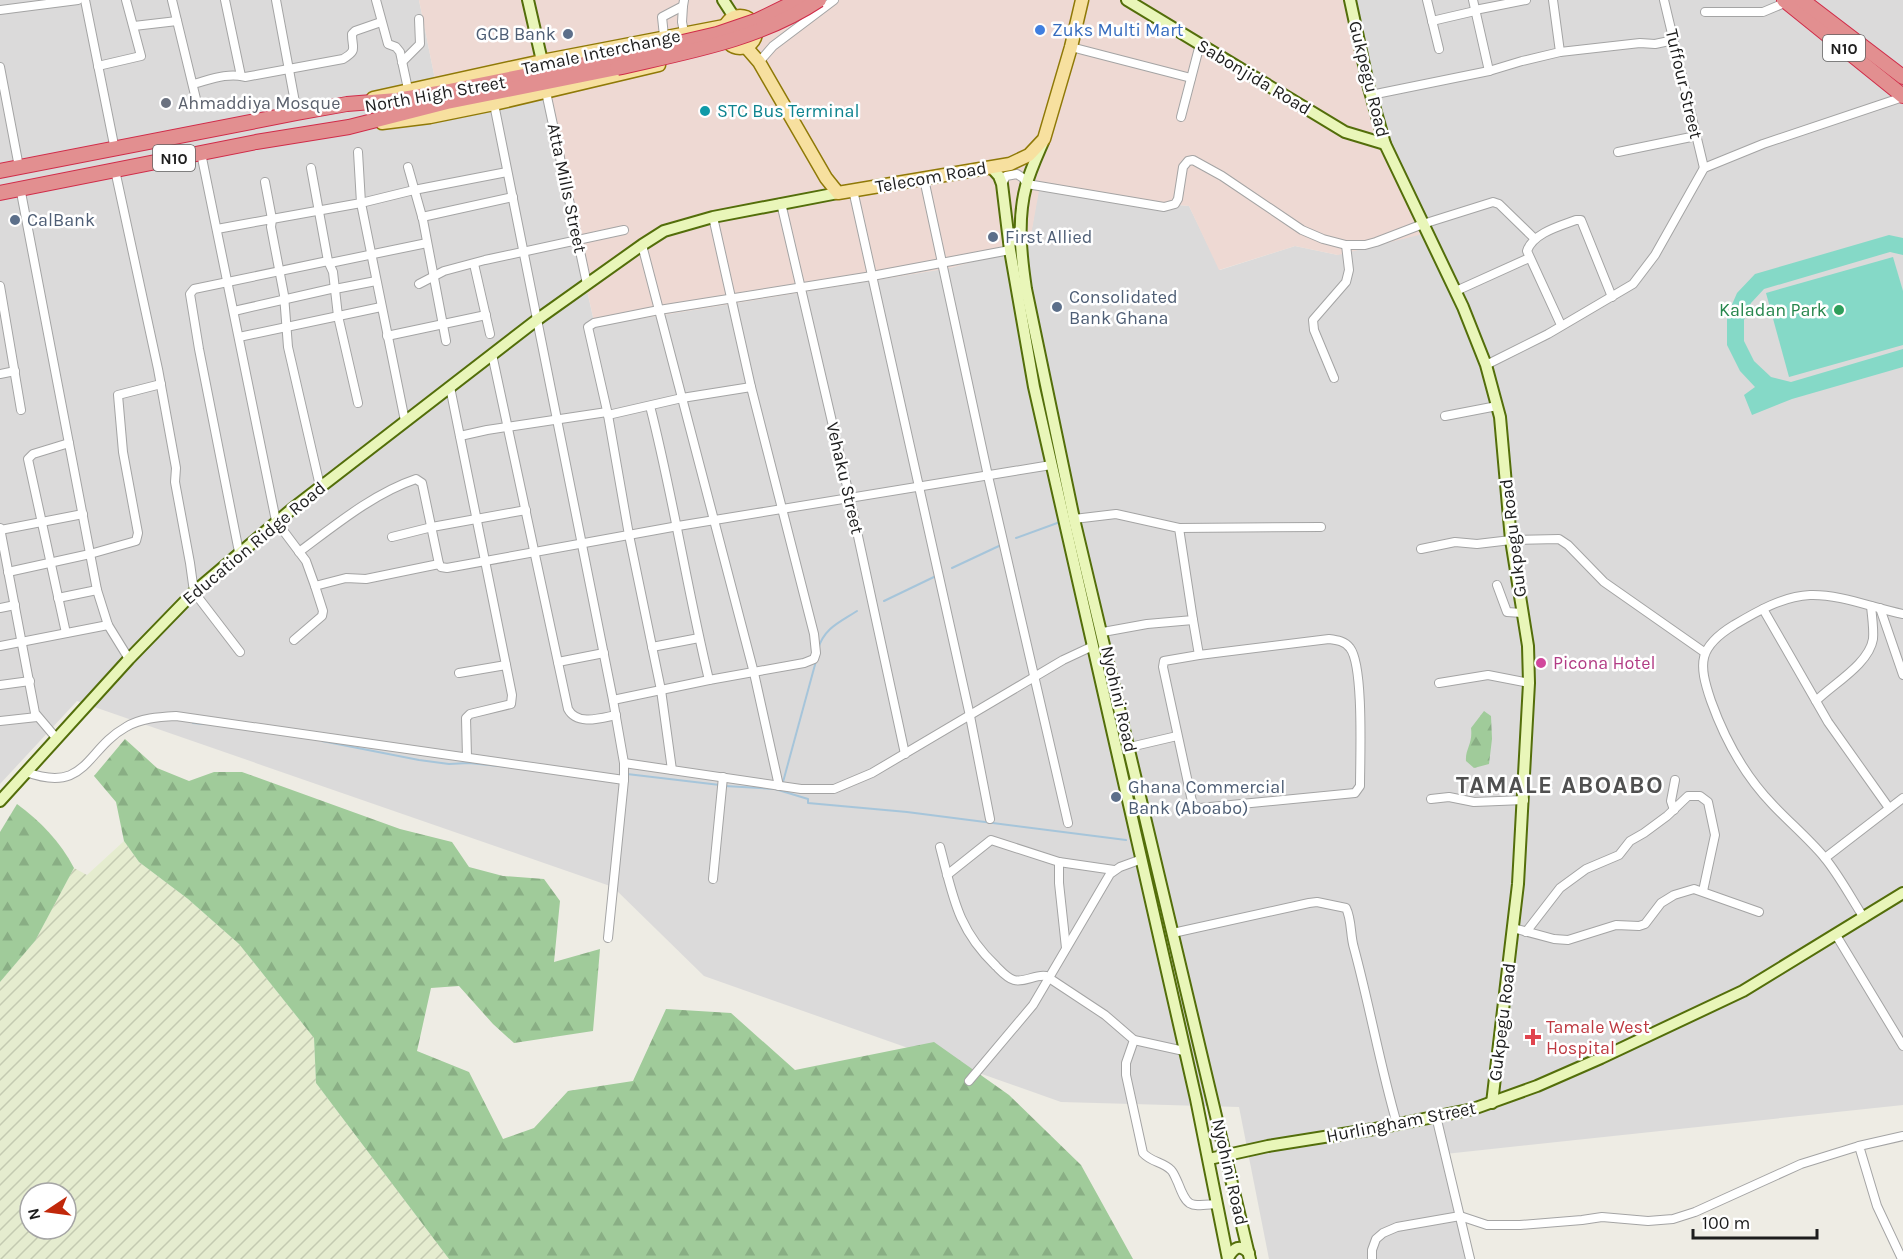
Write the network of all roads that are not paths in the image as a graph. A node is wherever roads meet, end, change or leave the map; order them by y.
1 (78, 0) edge
2 (85, 0) edge
3 (126, 0) edge
4 (172, 0) edge
5 (225, 0) edge
6 (276, 0) edge
7 (376, 0) edge
8 (528, 0) edge
9 (723, 0) edge
10 (791, 0) edge
11 (799, 0) edge
12 (821, 0) edge
13 (834, 0) edge
14 (1082, 0) edge
15 (1127, 0) edge
16 (1350, 0) edge
17 (1427, 0) edge
18 (1473, 0) edge
19 (1526, 0) edge
20 (1554, 0) edge
21 (1664, 0) edge
22 (1802, 0) edge
23 (1786, 1) edge
24 (34, 3) edge
25 (681, 3) edge
26 (0, 10) edge
27 (1475, 10) junction
28 (1705, 12) dead end
29 (734, 17) junction
30 (419, 19) dead end
31 (749, 19) junction
32 (177, 21) junction
33 (1432, 21) junction
34 (381, 22) junction
35 (134, 26) junction
36 (724, 26) junction
37 (684, 32) junction
38 (664, 36) junction
39 (1674, 40) junction
40 (750, 42) junction
41 (1200, 44) junction
42 (733, 46) junction
43 (1071, 47) junction
44 (1439, 49) dead end
45 (1560, 52) junction
46 (542, 61) junction
47 (402, 62) junction
48 (759, 62) junction
49 (615, 63) junction
50 (98, 66) junction
51 (0, 67) edge
52 (288, 69) junction
53 (1489, 71) junction
54 (241, 76) junction
55 (1903, 77) edge
56 (1191, 78) junction
57 (193, 84) junction
58 (408, 89) junction
59 (546, 92) junction
60 (1371, 95) junction
61 (1903, 96) edge
62 (196, 99) dead end
63 (347, 104) junction
64 (494, 104) junction
65 (297, 113) junction
66 (1181, 117) dead end
67 (349, 127) junction
68 (1696, 136) junction
69 (1044, 139) junction
70 (1385, 144) junction
71 (115, 150) junction
72 (358, 152) dead end
73 (1618, 152) dead end
74 (201, 153) junction
75 (19, 167) junction
76 (408, 167) dead end
77 (991, 167) junction
78 (311, 168) dead end
79 (1704, 168) junction
80 (115, 170) junction
81 (0, 171) edge
82 (507, 172) junction
83 (924, 179) junction
84 (265, 182) dead end
85 (1002, 184) junction
86 (1027, 184) junction
87 (20, 188) junction
88 (414, 190) junction
89 (854, 190) junction
90 (0, 193) edge
91 (838, 193) junction
92 (513, 197) junction
93 (361, 202) junction
94 (781, 203) junction
95 (320, 210) junction
96 (713, 217) junction
97 (422, 218) junction
98 (272, 219) junction
99 (1423, 224) junction
100 (217, 229) junction
101 (624, 230) dead end
102 (1534, 239) junction
103 (578, 240) junction
104 (427, 243) junction
105 (1346, 244) junction
106 (642, 245) junction
107 (1010, 250) junction
108 (524, 251) junction
109 (371, 256) junction
110 (1530, 258) junction
111 (329, 262) junction
112 (942, 263) junction
113 (474, 264) junction
114 (279, 271) junction
115 (433, 276) junction
116 (872, 276) junction
117 (376, 281) junction
118 (228, 282) junction
119 (418, 284) dead end
120 (587, 284) junction
121 (0, 286) edge
122 (335, 288) junction
123 (801, 288) junction
124 (1456, 291) junction
125 (1612, 297) junction
126 (731, 298) junction
127 (284, 300) junction
128 (381, 307) junction
129 (659, 310) junction
130 (234, 311) junction
131 (486, 315) junction
132 (338, 316) junction
133 (538, 319) junction
134 (442, 323) junction
135 (1561, 325) junction
136 (287, 327) junction
137 (490, 334) dead end
138 (4, 335) edge
139 (387, 336) junction
140 (239, 337) junction
141 (446, 341) dead end
142 (492, 354) junction
143 (1486, 365) junction
144 (15, 371) junction
145 (0, 374) edge
146 (1334, 378) dead end
147 (161, 384) junction
148 (450, 387) junction
149 (751, 387) junction
150 (682, 398) junction
151 (358, 403) dead end
152 (650, 406) junction
153 (1497, 406) junction
154 (21, 410) dead end
155 (607, 413) junction
156 (1445, 416) dead end
157 (405, 421) junction
158 (557, 421) junction
159 (508, 428) junction
160 (460, 436) junction
161 (69, 443) junction
162 (1051, 465) junction
163 (988, 476) junction
164 (320, 486) junction
165 (920, 487) junction
166 (850, 499) junction
167 (526, 510) junction
168 (782, 510) junction
169 (83, 514) junction
170 (476, 519) junction
171 (1074, 519) junction
172 (714, 520) junction
173 (276, 521) junction
174 (41, 522) junction
175 (678, 526) junction
176 (432, 527) junction
177 (1179, 528) junction
178 (1321, 528) dead end
179 (0, 529) edge
180 (629, 535) junction
181 (392, 537) dead end
182 (1511, 540) junction
183 (582, 543) junction
184 (1421, 549) dead end
185 (239, 552) junction
186 (299, 552) junction
187 (536, 552) junction
188 (90, 554) junction
189 (485, 561) junction
190 (50, 563) junction
191 (439, 564) junction
192 (8, 572) junction
193 (1497, 585) dead end
194 (315, 586) junction
195 (97, 590) junction
196 (194, 592) junction
197 (58, 598) junction
198 (15, 605) junction
199 (1871, 606) junction
200 (0, 608) edge
201 (1880, 608) junction
202 (1763, 609) junction
203 (1522, 612) junction
204 (1903, 614) edge
205 (1193, 620) junction
206 (108, 625) junction
207 (1103, 632) junction
208 (66, 633) junction
209 (699, 638) junction
210 (294, 640) dead end
211 (22, 642) junction
212 (0, 646) edge
213 (1093, 646) junction
214 (652, 647) junction
215 (240, 652) dead end
216 (604, 652) junction
217 (1704, 652) junction
218 (1199, 655) junction
219 (129, 659) junction
220 (558, 662) junction
221 (506, 665) junction
222 (459, 673) dead end
223 (754, 673) junction
224 (1903, 675) edge
225 (1034, 679) junction
226 (709, 680) junction
227 (30, 681) junction
228 (1439, 683) dead end
229 (1529, 683) junction
230 (0, 685) edge
231 (661, 690) junction
232 (613, 700) junction
233 (1816, 701) junction
234 (616, 716) junction
235 (970, 716) junction
236 (37, 717) junction
237 (0, 721) edge
238 (1177, 736) junction
239 (57, 739) junction
240 (1130, 747) junction
241 (905, 754) junction
242 (467, 757) junction
243 (624, 763) junction
244 (672, 770) junction
245 (26, 772) junction
246 (723, 777) junction
247 (624, 780) junction
248 (1675, 780) dead end
249 (779, 786) junction
250 (1903, 798) edge
251 (1431, 799) dead end
252 (1524, 800) junction
253 (0, 801) edge
254 (1889, 808) junction
255 (1674, 810) junction
256 (990, 819) dead end
257 (1068, 823) dead end
258 (940, 847) dead end
259 (1825, 858) junction
260 (1142, 859) junction
261 (1059, 862) junction
262 (1114, 870) junction
263 (947, 875) junction
264 (713, 879) dead end
265 (1703, 891) junction
266 (1903, 893) edge
267 (1759, 912) dead end
268 (1864, 918) junction
269 (1513, 928) junction
270 (1526, 932) junction
271 (1173, 933) junction
272 (1836, 935) junction
273 (608, 938) dead end
274 (1066, 948) junction
275 (1050, 978) junction
276 (1134, 1040) junction
277 (1903, 1046) edge
278 (1184, 1051) junction
279 (969, 1081) dead end
280 (1492, 1103) junction
281 (1436, 1116) junction
282 (1397, 1124) junction
283 (1903, 1136) edge
284 (1860, 1146) junction
285 (1226, 1155) junction
286 (1209, 1159) junction
287 (1217, 1204) junction
288 (1460, 1216) junction
289 (1250, 1256) edge
290 (1228, 1258) edge
291 (1372, 1259) edge
292 (1470, 1259) edge
293 (1902, 1259) edge

1 - 24 street
2 - 50 street
3 - 35 street
4 - 32 street
5 - 54 street
6 - 52 street
7 - 34 street
8 - 46 street
9 - 29 street
10 - 31 main road
11 - 49 highway, Tamale Interchange, bridge
12 - 40 main road
12 - 49 highway, Tamale Interchange, bridge
13 - 48 street
14 - 43 main road
15 - 41 street, Sabonjida Road
16 - 60 street, Gukpegu Road
17 - 33 street
18 - 27 street
19 - 27 street
20 - 45 street
21 - 39 street, Tuffour Street
22 - 55 highway, N10
23 - 28 street
23 - 61 highway, N10
24 - 26 street
25 - 37 street
25 - 38 street
27 - 33 street
27 - 53 street
29 - 31 main road
29 - 36 main road
30 - 47 street
31 - 40 main road
32 - 35 street
32 - 57 street
33 - 44 street
34 - 47 street
34 - 52 street
35 - 50 street
36 - 37 main road, North High Street
36 - 42 main road
37 - 38 main road, North High Street
38 - 46 main road, North High Street
39 - 45 street
39 - 68 street, Tuffour Street
40 - 42 main road
40 - 48 main road
41 - 56 street
41 - 70 street, Sabonjida Road
42 - 59 main road, North High Street
43 - 56 street
43 - 69 main road
45 - 53 street
46 - 58 main road, North High Street
47 - 58 street
48 - 91 main road
49 - 63 highway, Tamale Interchange
49 - 67 highway, Tamale Interchange
50 - 71 street
51 - 75 street
52 - 54 street
52 - 65 street
53 - 60 street
54 - 57 street
56 - 66 street
57 - 62 street
58 - 63 main road, North High Street
59 - 64 main road, North High Street
59 - 103 street, Atta Mills Street
60 - 70 street, Gukpegu Road
61 - 79 street
63 - 65 highway, North High Street / N10
64 - 67 main road, North High Street
64 - 82 street
65 - 71 highway, North High Street / N10
67 - 74 highway, North High Street / N10
68 - 73 street
68 - 79 street, Tuffour Street
69 - 77 main road, Telecom Road
69 - 86 street, Nyohini Road
70 - 99 street, Gukpegu Road
71 - 75 highway, North High Street / N10
72 - 93 street
74 - 80 highway, North High Street / N10
74 - 100 street
75 - 81 highway, North High Street / N10
76 - 88 street
77 - 83 main road, Telecom Road
77 - 85 street, Nyohini Road
78 - 95 street
79 - 125 street
80 - 87 highway, North High Street / N10
80 - 147 street
82 - 88 street
82 - 92 street
83 - 89 main road, Telecom Road
83 - 112 street
84 - 98 street
85 - 86 street
85 - 107 street, Nyohini Road
86 - 105 street
86 - 171 street, Nyohini Road
87 - 90 highway, North High Street / N10
87 - 161 street
88 - 93 street
88 - 97 street
89 - 91 main road, Telecom Road
89 - 116 street
91 - 94 street, Education Ridge Road
92 - 97 street
92 - 108 street
93 - 95 street
93 - 109 street
94 - 96 street, Education Ridge Road
94 - 123 street, Vehaku Street
95 - 98 street
95 - 111 street
96 - 106 street, Education Ridge Road
96 - 126 street
97 - 104 street
98 - 100 street
98 - 114 street
99 - 102 street
99 - 105 street
99 - 124 street, Gukpegu Road
100 - 118 street
101 - 103 street
102 - 110 street
102 - 125 street
103 - 108 street
103 - 120 street, Atta Mills Street
104 - 109 street
104 - 115 street
105 - 146 street
106 - 120 street, Education Ridge Road
106 - 129 street
107 - 112 street
107 - 162 street, Nyohini Road
108 - 113 street
108 - 133 street
109 - 111 street
109 - 117 street
110 - 124 street
110 - 135 street
111 - 114 street
111 - 122 street
112 - 116 street
112 - 163 street
113 - 115 street
113 - 131 street
114 - 118 street
114 - 127 street
115 - 119 street
115 - 134 street
116 - 123 street
116 - 165 street
117 - 122 street
117 - 128 street
118 - 130 street
118 - 185 street
120 - 133 street, Education Ridge Road
121 - 138 street
122 - 127 street
122 - 132 street
123 - 126 street
123 - 166 street, Vehaku Street
124 - 143 street, Gukpegu Road
125 - 135 street
126 - 129 street
126 - 149 street
127 - 130 street
127 - 136 street
128 - 132 street
128 - 139 street
129 - 150 street
129 - 155 street
130 - 140 street
131 - 134 street
131 - 137 street
132 - 136 street
132 - 151 street
133 - 142 street, Education Ridge Road
133 - 158 street
134 - 139 street
134 - 141 street
135 - 143 street
136 - 140 street
136 - 164 street
138 - 144 street
139 - 157 street
140 - 173 street
142 - 148 street, Education Ridge Road
142 - 159 street
143 - 153 street, Gukpegu Road
144 - 145 street
144 - 154 street
147 - 188 street
147 - 196 street
148 - 157 street, Education Ridge Road
148 - 160 street
149 - 150 street
149 - 168 street
150 - 152 street
150 - 172 street
152 - 155 street
152 - 175 street
153 - 156 street
153 - 182 street, Gukpegu Road
155 - 158 street
155 - 180 street
157 - 164 street, Education Ridge Road
158 - 159 street
158 - 183 street
159 - 160 street
159 - 167 street
160 - 170 street
161 - 169 street
161 - 174 street
162 - 163 street
162 - 213 street, Nyohini Road
163 - 165 street
163 - 225 street
164 - 173 street, Education Ridge Road
165 - 166 street
165 - 235 street
166 - 168 street
166 - 241 street, Vehaku Street
167 - 170 street
167 - 187 street
168 - 172 street
168 - 223 street
169 - 174 street
169 - 188 street
170 - 176 street
170 - 189 street
171 - 177 street
171 - 207 street, Nyohini Road
172 - 175 street
172 - 223 street
173 - 185 street, Education Ridge Road
173 - 186 street
174 - 179 street
174 - 190 street
175 - 180 street
175 - 209 street
176 - 181 street
176 - 186 street
176 - 191 street
177 - 178 street
177 - 205 street
179 - 192 street
180 - 183 street
180 - 214 street
182 - 184 street
182 - 203 street, Gukpegu Road
182 - 217 street
183 - 187 street
183 - 216 street
185 - 196 street, Education Ridge Road
186 - 194 street
187 - 189 street
187 - 220 street
188 - 190 street
188 - 195 street
189 - 191 street
189 - 221 street
190 - 192 street
190 - 197 street
191 - 194 street
192 - 198 street
193 - 203 street
194 - 210 street
195 - 197 street
195 - 206 street
196 - 215 street
196 - 219 street, Education Ridge Road
197 - 208 street
198 - 200 street
198 - 211 street
199 - 201 street
199 - 202 street
199 - 233 street
201 - 204 street
201 - 224 street
202 - 217 street
202 - 233 street
203 - 229 street, Gukpegu Road
205 - 207 street
205 - 218 street
206 - 208 street
206 - 219 street
207 - 240 street, Nyohini Road
208 - 211 street
209 - 214 street
209 - 226 street
211 - 212 street
211 - 227 street
213 - 225 street
213 - 260 street, Nyohini Road
214 - 231 street
216 - 220 street
216 - 232 street
217 - 259 street
218 - 238 street
218 - 238 street
219 - 239 street, Education Ridge Road
220 - 234 street
221 - 222 street
221 - 242 street
223 - 226 street
223 - 249 street
225 - 235 street
225 - 257 street
226 - 231 street
227 - 230 street
227 - 236 street
228 - 229 street
229 - 252 street, Gukpegu Road
231 - 232 street
231 - 244 street
232 - 234 street
233 - 254 street
234 - 243 street
235 - 241 street
235 - 256 street
236 - 237 street
236 - 239 street
238 - 240 street
239 - 245 street, Education Ridge Road
240 - 271 street, Nyohini Road
241 - 249 street
242 - 245 street
242 - 247 street
243 - 244 street
243 - 247 street
244 - 246 street
245 - 253 street, Education Ridge Road
246 - 249 street
246 - 264 street
247 - 273 street
248 - 255 street
250 - 254 street
251 - 252 street
252 - 269 street, Gukpegu Road
254 - 259 street
255 - 265 street
255 - 270 street
258 - 263 street
259 - 268 street
260 - 262 street
260 - 278 street, Nyohini Road
261 - 262 street
261 - 263 street
261 - 274 street
262 - 274 street
263 - 275 street
265 - 267 street
265 - 270 street
266 - 268 street, Hurlingham Street
268 - 272 street, Hurlingham Street
269 - 270 street
269 - 280 street, Gukpegu Road
271 - 282 street
271 - 285 street, Nyohini Road
272 - 277 street
272 - 280 street, Hurlingham Street
274 - 275 street
275 - 276 street
275 - 279 street
276 - 278 street
276 - 287 street
278 - 286 street, Nyohini Road
280 - 281 street, Hurlingham Street
281 - 282 street, Hurlingham Street
281 - 288 street
282 - 285 street, Hurlingham Street
283 - 284 street
284 - 288 street
284 - 293 street
285 - 286 street, Hurlingham Street
285 - 289 street, Nyohini Road
286 - 287 street, Nyohini Road
287 - 290 street, Nyohini Road
288 - 291 street
288 - 292 street
289 - 290 street

